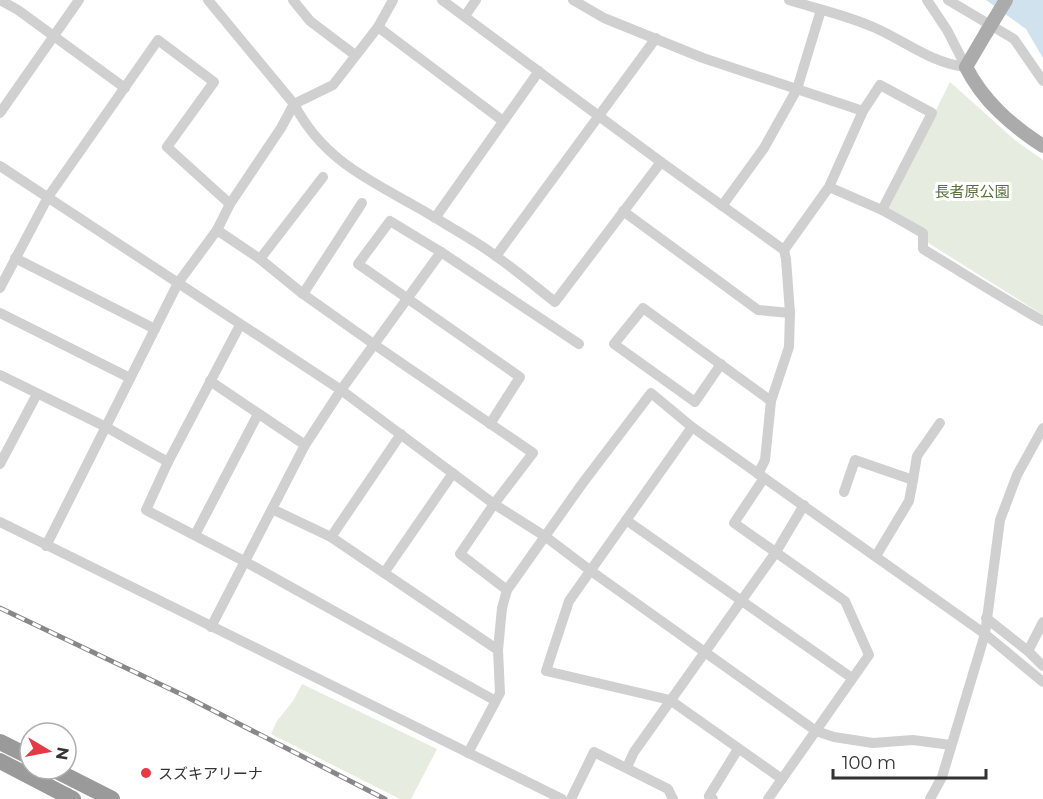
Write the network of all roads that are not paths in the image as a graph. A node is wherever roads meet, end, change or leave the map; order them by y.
1 (0, 0) edge
2 (27, 0) edge
3 (79, 0) edge
4 (208, 0) edge
5 (292, 0) edge
6 (393, 0) edge
7 (442, 0) edge
8 (476, 0) edge
9 (573, 0) edge
10 (789, 0) edge
11 (927, 0) edge
12 (948, 0) edge
13 (1006, 0) edge
14 (18, 10) junction
15 (821, 10) junction
16 (465, 16) junction
17 (378, 27) junction
18 (54, 36) junction
19 (656, 38) junction
20 (355, 55) junction
21 (966, 67) junction
22 (539, 71) junction
23 (1043, 81) edge
24 (125, 88) junction
25 (797, 89) junction
26 (294, 104) junction
27 (863, 111) junction
28 (0, 113) edge
29 (600, 115) junction
30 (503, 121) junction
31 (1043, 146) edge
32 (661, 162) junction
33 (0, 166) edge
34 (323, 177) dead end
35 (829, 187) junction
36 (48, 197) junction
37 (362, 203) dead end
38 (230, 204) junction
39 (722, 206) junction
40 (882, 210) junction
41 (624, 211) junction
42 (435, 218) junction
43 (217, 230) junction
44 (784, 250) junction
45 (441, 252) junction
46 (496, 256) junction
47 (15, 258) junction
48 (260, 259) junction
49 (178, 283) junction
50 (0, 288) edge
51 (303, 294) junction
52 (407, 300) junction
53 (790, 312) junction
54 (0, 313) edge
55 (1043, 321) edge
56 (240, 325) junction
57 (155, 329) junction
58 (579, 344) dead end
59 (375, 345) junction
60 (721, 364) junction
61 (0, 375) edge
62 (130, 378) junction
63 (210, 381) junction
64 (341, 390) junction
65 (37, 394) junction
66 (771, 401) junction
67 (258, 414) junction
68 (940, 423) dead end
69 (490, 424) junction
70 (106, 427) junction
71 (692, 427) junction
72 (1043, 428) edge
73 (401, 434) junction
74 (305, 445) junction
75 (168, 462) junction
76 (0, 464) edge
77 (453, 473) junction
78 (761, 476) junction
79 (913, 480) junction
80 (843, 492) dead end
81 (494, 504) junction
82 (804, 505) junction
83 (272, 509) junction
84 (626, 520) junction
85 (0, 522) edge
86 (195, 535) junction
87 (331, 537) junction
88 (546, 537) junction
89 (46, 546) junction
90 (776, 552) junction
91 (876, 556) junction
92 (244, 561) junction
93 (591, 571) junction
94 (384, 573) junction
95 (507, 590) junction
96 (742, 601) junction
97 (986, 618) junction
98 (1043, 622) edge
99 (211, 627) junction
100 (985, 634) junction
101 (498, 651) junction
102 (706, 651) junction
103 (1028, 651) junction
104 (1043, 666) edge
105 (852, 678) junction
106 (1043, 682) edge
107 (494, 700) junction
108 (670, 700) junction
109 (816, 731) junction
110 (1, 745) edge
111 (951, 745) junction
112 (738, 749) junction
113 (18, 752) edge
114 (468, 753) junction
115 (0, 761) edge
116 (627, 767) junction
117 (782, 779) junction
118 (77, 781) edge
119 (73, 799) edge
120 (112, 799) edge
121 (562, 799) edge
122 (571, 799) edge
123 (673, 799) edge
124 (713, 799) edge
125 (768, 799) edge
126 (930, 799) edge

1 - 14 street
2 - 14 street
3 - 18 street
4 - 26 street
5 - 20 street
6 - 17 street
7 - 16 street
8 - 16 street
9 - 19 street
10 - 15 street
11 - 21 street
12 - 23 street
13 - 21 main road, bridge
14 - 18 street
15 - 21 street
15 - 25 street
16 - 22 street
17 - 20 street
17 - 30 street
18 - 24 street
18 - 28 street
19 - 25 street
19 - 29 street
20 - 26 street
21 - 31 main road
22 - 29 street
22 - 30 street
24 - 36 street
24 - 38 street
25 - 27 street
25 - 39 street
26 - 38 street
26 - 42 street
27 - 35 street
27 - 40 street
29 - 32 street
29 - 46 street
30 - 42 street
32 - 39 street
32 - 41 street
33 - 36 street
34 - 48 street
35 - 40 street
35 - 44 street
36 - 47 street
36 - 49 street
37 - 51 street
38 - 43 street
39 - 44 street
40 - 55 street
41 - 46 street
41 - 53 street
42 - 46 street
43 - 48 street
43 - 49 street
44 - 53 street
45 - 52 street
45 - 52 street
45 - 58 street
47 - 50 street
47 - 57 street
48 - 51 street
49 - 56 street
49 - 57 street
51 - 59 street
52 - 59 street
52 - 69 street
53 - 66 street
54 - 62 street
56 - 63 street
56 - 64 street
57 - 62 street
59 - 64 street
59 - 69 street
60 - 60 street
60 - 66 street
61 - 65 street
62 - 70 street
63 - 67 street
63 - 75 street
64 - 73 street
64 - 74 street
65 - 70 street
65 - 76 street
66 - 78 street
67 - 74 street
67 - 86 street
68 - 79 street
69 - 81 street
70 - 75 street
70 - 89 street
71 - 78 street
71 - 84 street
71 - 88 street
72 - 97 street
73 - 77 street
73 - 87 street
74 - 83 street
75 - 86 street
77 - 81 street
77 - 94 street
78 - 82 street
78 - 90 street
79 - 80 street
79 - 91 street
81 - 88 street
81 - 95 street
82 - 90 street
82 - 91 street
83 - 87 street
83 - 92 street
84 - 93 street
84 - 96 street
85 - 89 street
86 - 92 street
87 - 94 street
88 - 93 street
88 - 95 street
89 - 99 street
90 - 96 street
90 - 105 street
91 - 100 street
92 - 99 street
92 - 107 street
93 - 102 street
93 - 108 street
94 - 101 street
95 - 101 street
96 - 102 street
96 - 105 street
97 - 100 street
97 - 103 street
98 - 103 street
99 - 114 street
100 - 106 street
100 - 111 street
101 - 107 street
102 - 108 street
102 - 109 street
103 - 104 street
105 - 109 street
107 - 114 street
108 - 112 street
108 - 116 street
109 - 111 street
109 - 117 street
110 - 113 highway
111 - 126 street
112 - 117 street
112 - 124 street
114 - 121 street
115 - 119 highway
116 - 122 street
116 - 123 street
117 - 125 street
118 - 120 highway

